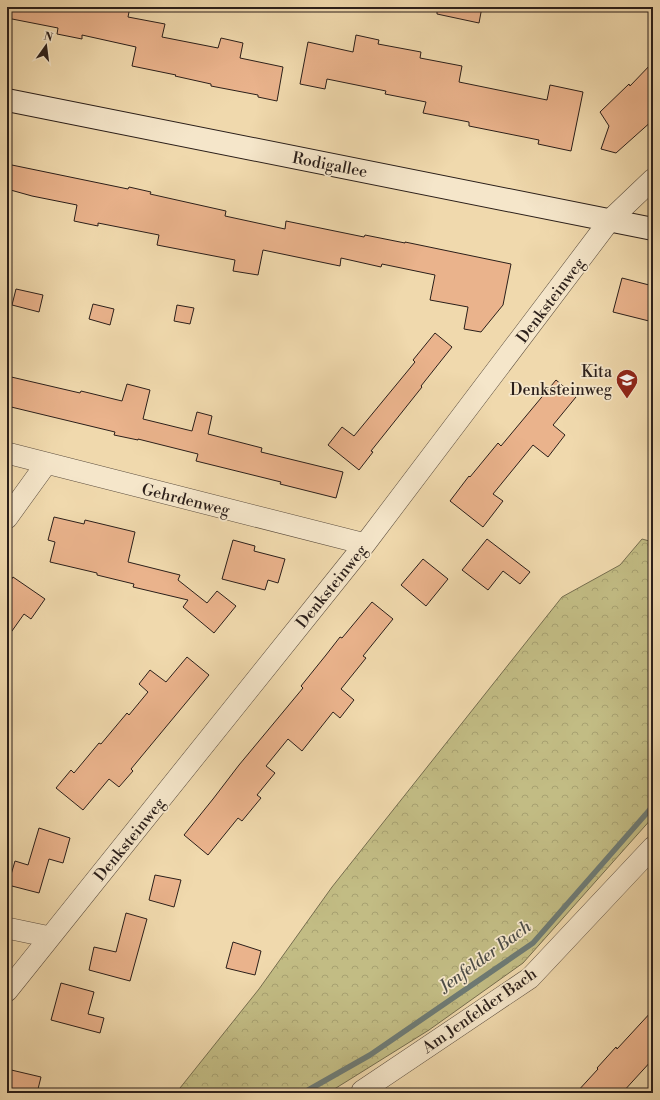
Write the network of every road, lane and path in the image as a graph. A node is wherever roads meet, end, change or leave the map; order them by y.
1 (7, 100) edge
2 (653, 179) edge
3 (610, 220) junction
4 (653, 229) edge
5 (7, 453) edge
6 (46, 464) junction
7 (7, 518) edge
8 (365, 544) junction
9 (653, 847) edge
10 (7, 928) edge
11 (50, 937) junction
12 (7, 991) edge
13 (362, 1091) dead end

1 - 3 main road, Rodigallee
2 - 3 street, Denksteinweg
3 - 4 main road, Rodigallee
3 - 8 street, Denksteinweg
5 - 6 street, Gehrdenweg
6 - 7 street
6 - 8 street, Gehrdenweg
8 - 11 street, Denksteinweg
9 - 13 street, Am Jenfelder Bach
10 - 11 street
11 - 12 street, Denksteinweg

